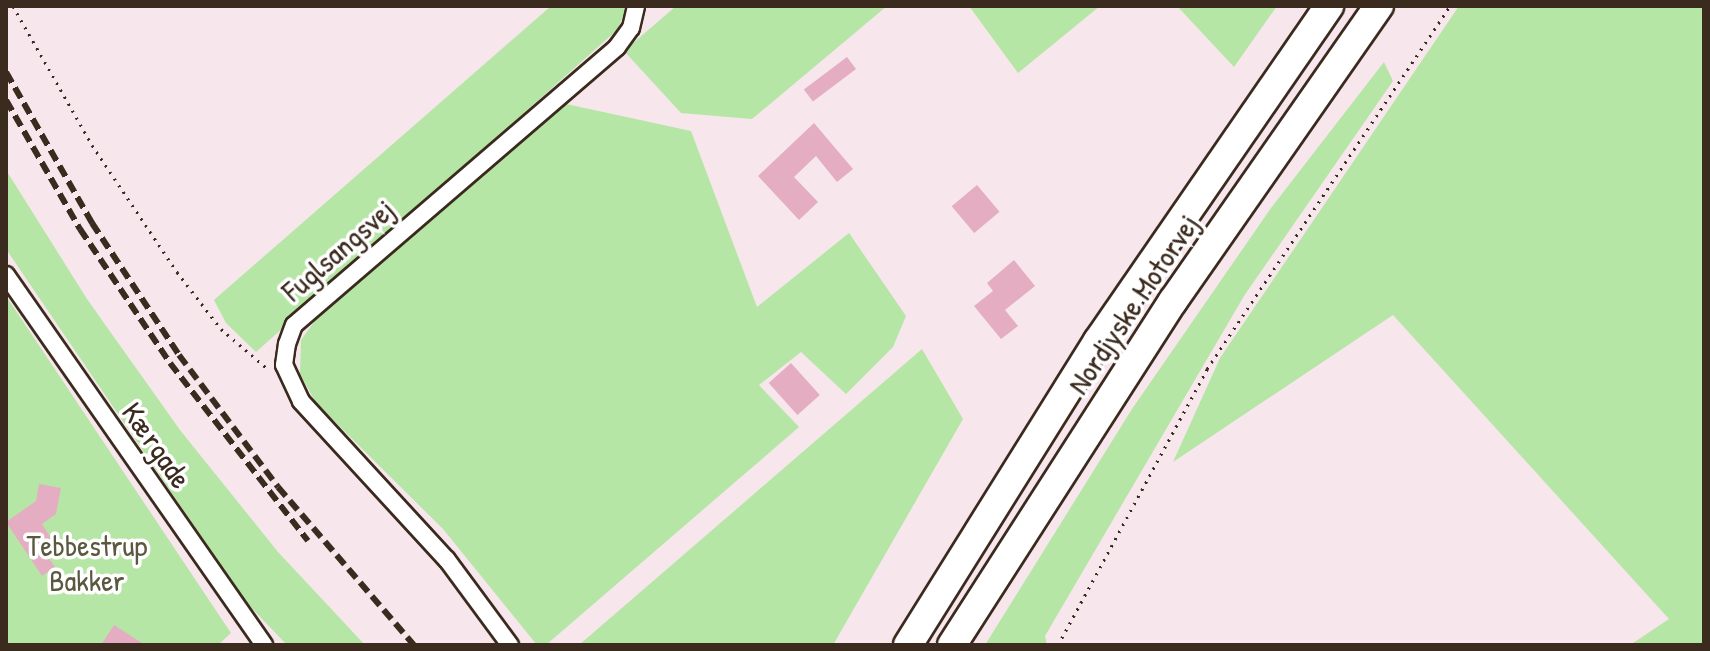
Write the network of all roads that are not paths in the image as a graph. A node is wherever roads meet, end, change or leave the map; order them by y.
1 (636, 6) edge
2 (1329, 6) edge
3 (1379, 6) edge
4 (1395, 6) edge
5 (6, 275) edge
6 (1173, 301) junction
7 (264, 645) edge
8 (510, 645) edge
9 (908, 645) edge
10 (952, 645) edge

1 - 8 street, Fuglsangsvej
2 - 9 highway, Nordjyske Motorvej
3 - 6 highway, Nordjyske Motorvej
4 - 6 highway
5 - 7 street, Kærgade
6 - 10 highway, Nordjyske Motorvej

